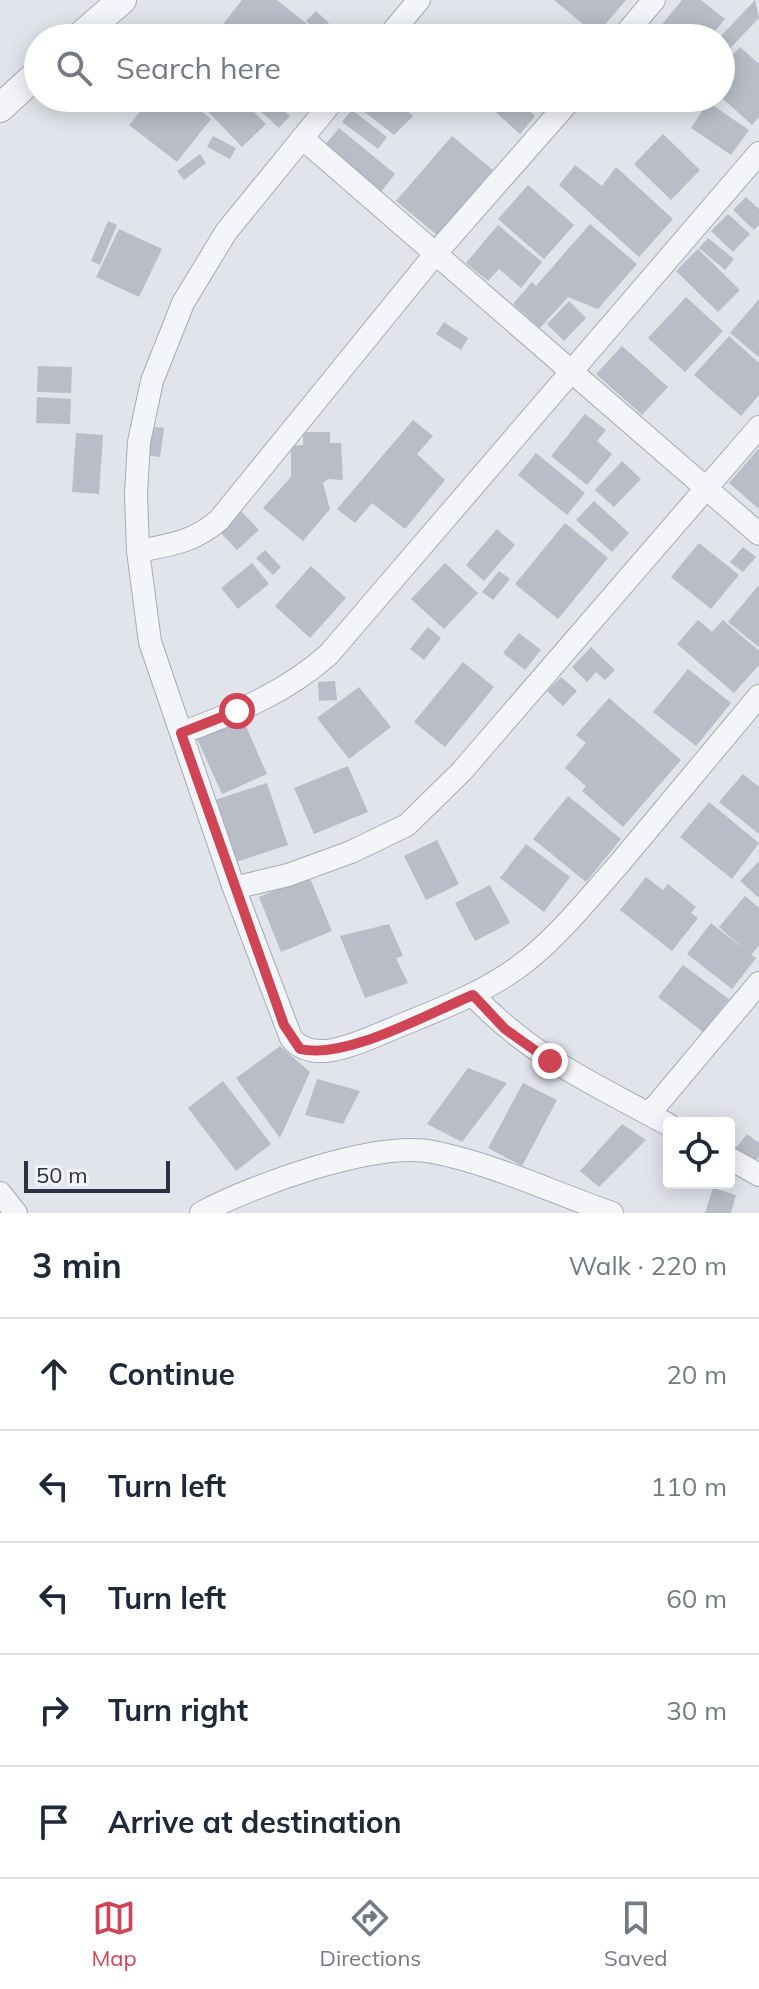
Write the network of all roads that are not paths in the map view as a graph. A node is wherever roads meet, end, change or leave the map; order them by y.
1 (122, 0) edge
2 (419, 0) edge
3 (654, 0) edge
4 (94, 24) edge
5 (399, 24) edge
6 (634, 24) edge
7 (24, 86) edge
8 (0, 108) edge
9 (323, 112) edge
10 (560, 112) edge
11 (302, 138) junction
12 (759, 153) edge
13 (436, 253) junction
14 (572, 374) junction
15 (759, 427) edge
16 (706, 489) junction
17 (759, 534) edge
18 (138, 551) junction
19 (759, 696) edge
20 (181, 733) junction
21 (234, 888) junction
22 (759, 983) edge
23 (473, 995) junction
24 (649, 1114) junction
25 (663, 1122) edge
26 (735, 1161) edge
27 (759, 1175) edge
28 (0, 1193) edge
29 (16, 1213) edge
30 (201, 1213) edge
31 (612, 1213) edge

1 - 4 street
2 - 5 street
3 - 6 street
7 - 8 street
9 - 11 street
10 - 13 street
11 - 13 street
11 - 18 street
12 - 14 street
13 - 14 street
13 - 18 street
14 - 16 street
14 - 20 street
15 - 16 street
16 - 17 street
16 - 21 street
18 - 20 street
19 - 23 street
20 - 21 street
21 - 23 street
22 - 24 street
23 - 24 street
24 - 25 street
26 - 27 street
28 - 29 street
30 - 31 street

